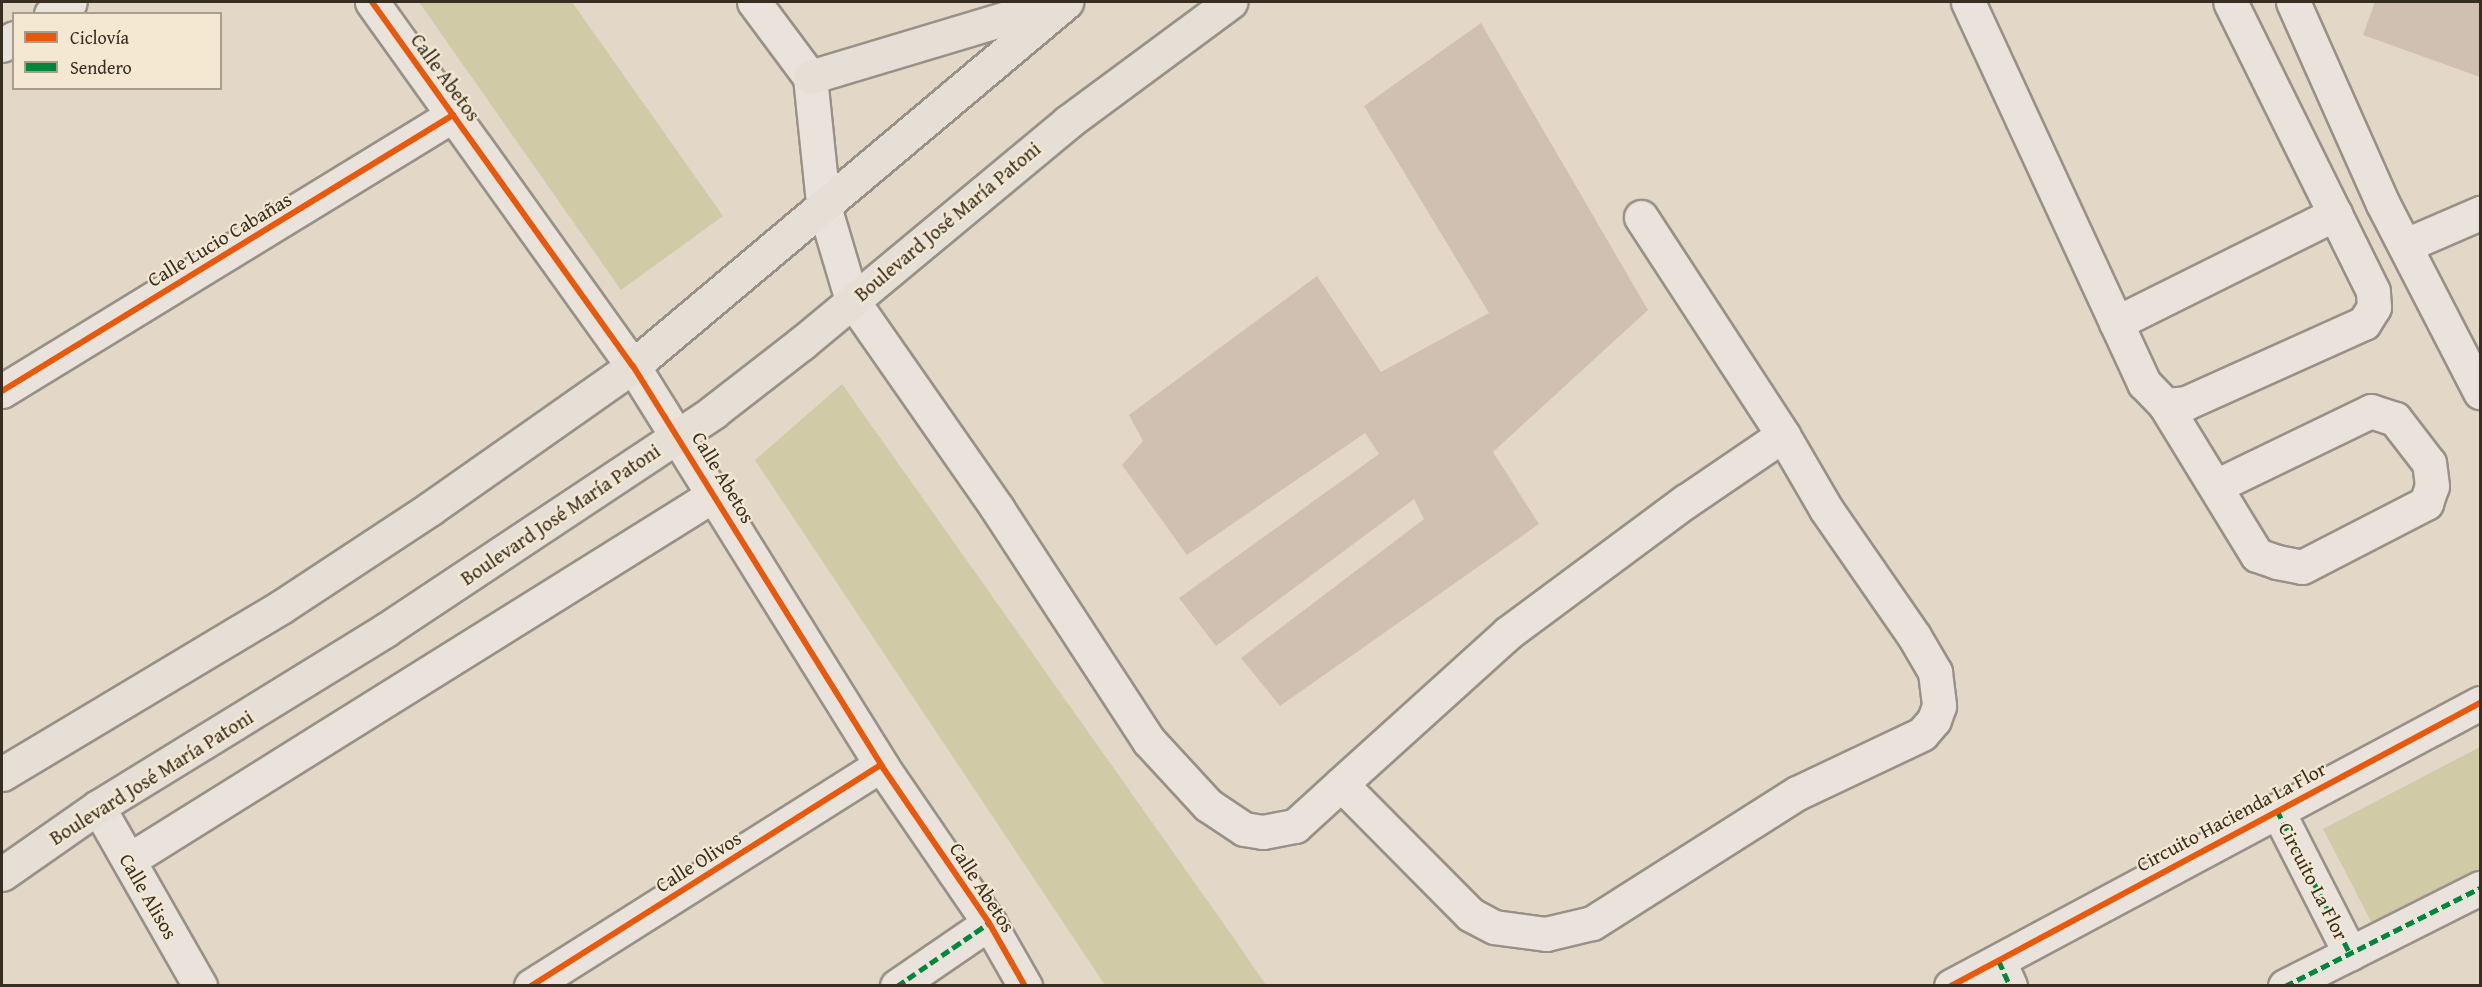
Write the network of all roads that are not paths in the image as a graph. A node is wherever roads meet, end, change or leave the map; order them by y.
1 (70, 2) edge
2 (372, 2) edge
3 (754, 2) edge
4 (1060, 2) edge
5 (1066, 2) edge
6 (1230, 2) edge
7 (1968, 2) edge
8 (2230, 2) edge
9 (2293, 2) edge
10 (54, 12) edge
11 (810, 77) junction
12 (453, 115) junction
13 (823, 203) junction
14 (2481, 213) edge
15 (2335, 214) junction
16 (1641, 217) dead end
17 (2406, 245) junction
18 (852, 300) junction
19 (2116, 323) junction
20 (633, 366) junction
21 (2, 391) edge
22 (2481, 392) edge
23 (2165, 405) junction
24 (679, 435) junction
25 (1783, 435) junction
26 (2216, 486) junction
27 (715, 494) junction
28 (2481, 703) edge
29 (881, 765) junction
30 (2, 774) edge
31 (1341, 784) junction
32 (98, 807) junction
33 (2277, 810) junction
34 (129, 860) junction
35 (2, 874) edge
36 (2481, 888) edge
37 (989, 923) junction
38 (2350, 953) junction
39 (2004, 973) edge
40 (200, 986) edge
41 (531, 986) edge
42 (897, 986) edge
43 (1025, 986) edge
44 (1951, 986) edge
45 (2285, 986) edge

1 - 10 street
2 - 12 street, Calle Abetos
3 - 11 street
4 - 11 main road
5 - 13 main road
6 - 18 main road, Boulevard José María Patoni
7 - 19 street
8 - 15 street
9 - 17 street
11 - 13 street
12 - 20 street, Calle Abetos
12 - 21 street, Calle Lucio Cabañas
13 - 18 street
13 - 20 main road
14 - 17 street
15 - 19 street
15 - 23 street
16 - 25 street
17 - 22 street
18 - 24 main road, Boulevard José María Patoni
18 - 31 street
19 - 23 street
20 - 24 street, Calle Abetos
20 - 30 main road
23 - 26 street
24 - 27 street, Calle Abetos
24 - 32 main road, Boulevard José María Patoni
25 - 31 street
25 - 31 street
26 - 26 street
27 - 29 street, Calle Abetos
27 - 34 street
28 - 33 street, Circuito Hacienda La Flor
29 - 37 street, Calle Abetos
29 - 41 street, Calle Olivos
32 - 34 street, Calle Alisos
32 - 35 main road, Boulevard José María Patoni
33 - 38 street, Circuito La Flor
33 - 39 street, Circuito Hacienda La Flor
34 - 40 street, Calle Alisos
36 - 38 street, Circuito La Flor
37 - 42 street
37 - 43 street, Calle Abetos
38 - 45 street, Circuito La Flor
39 - 44 street, Circuito Hacienda La Flor

